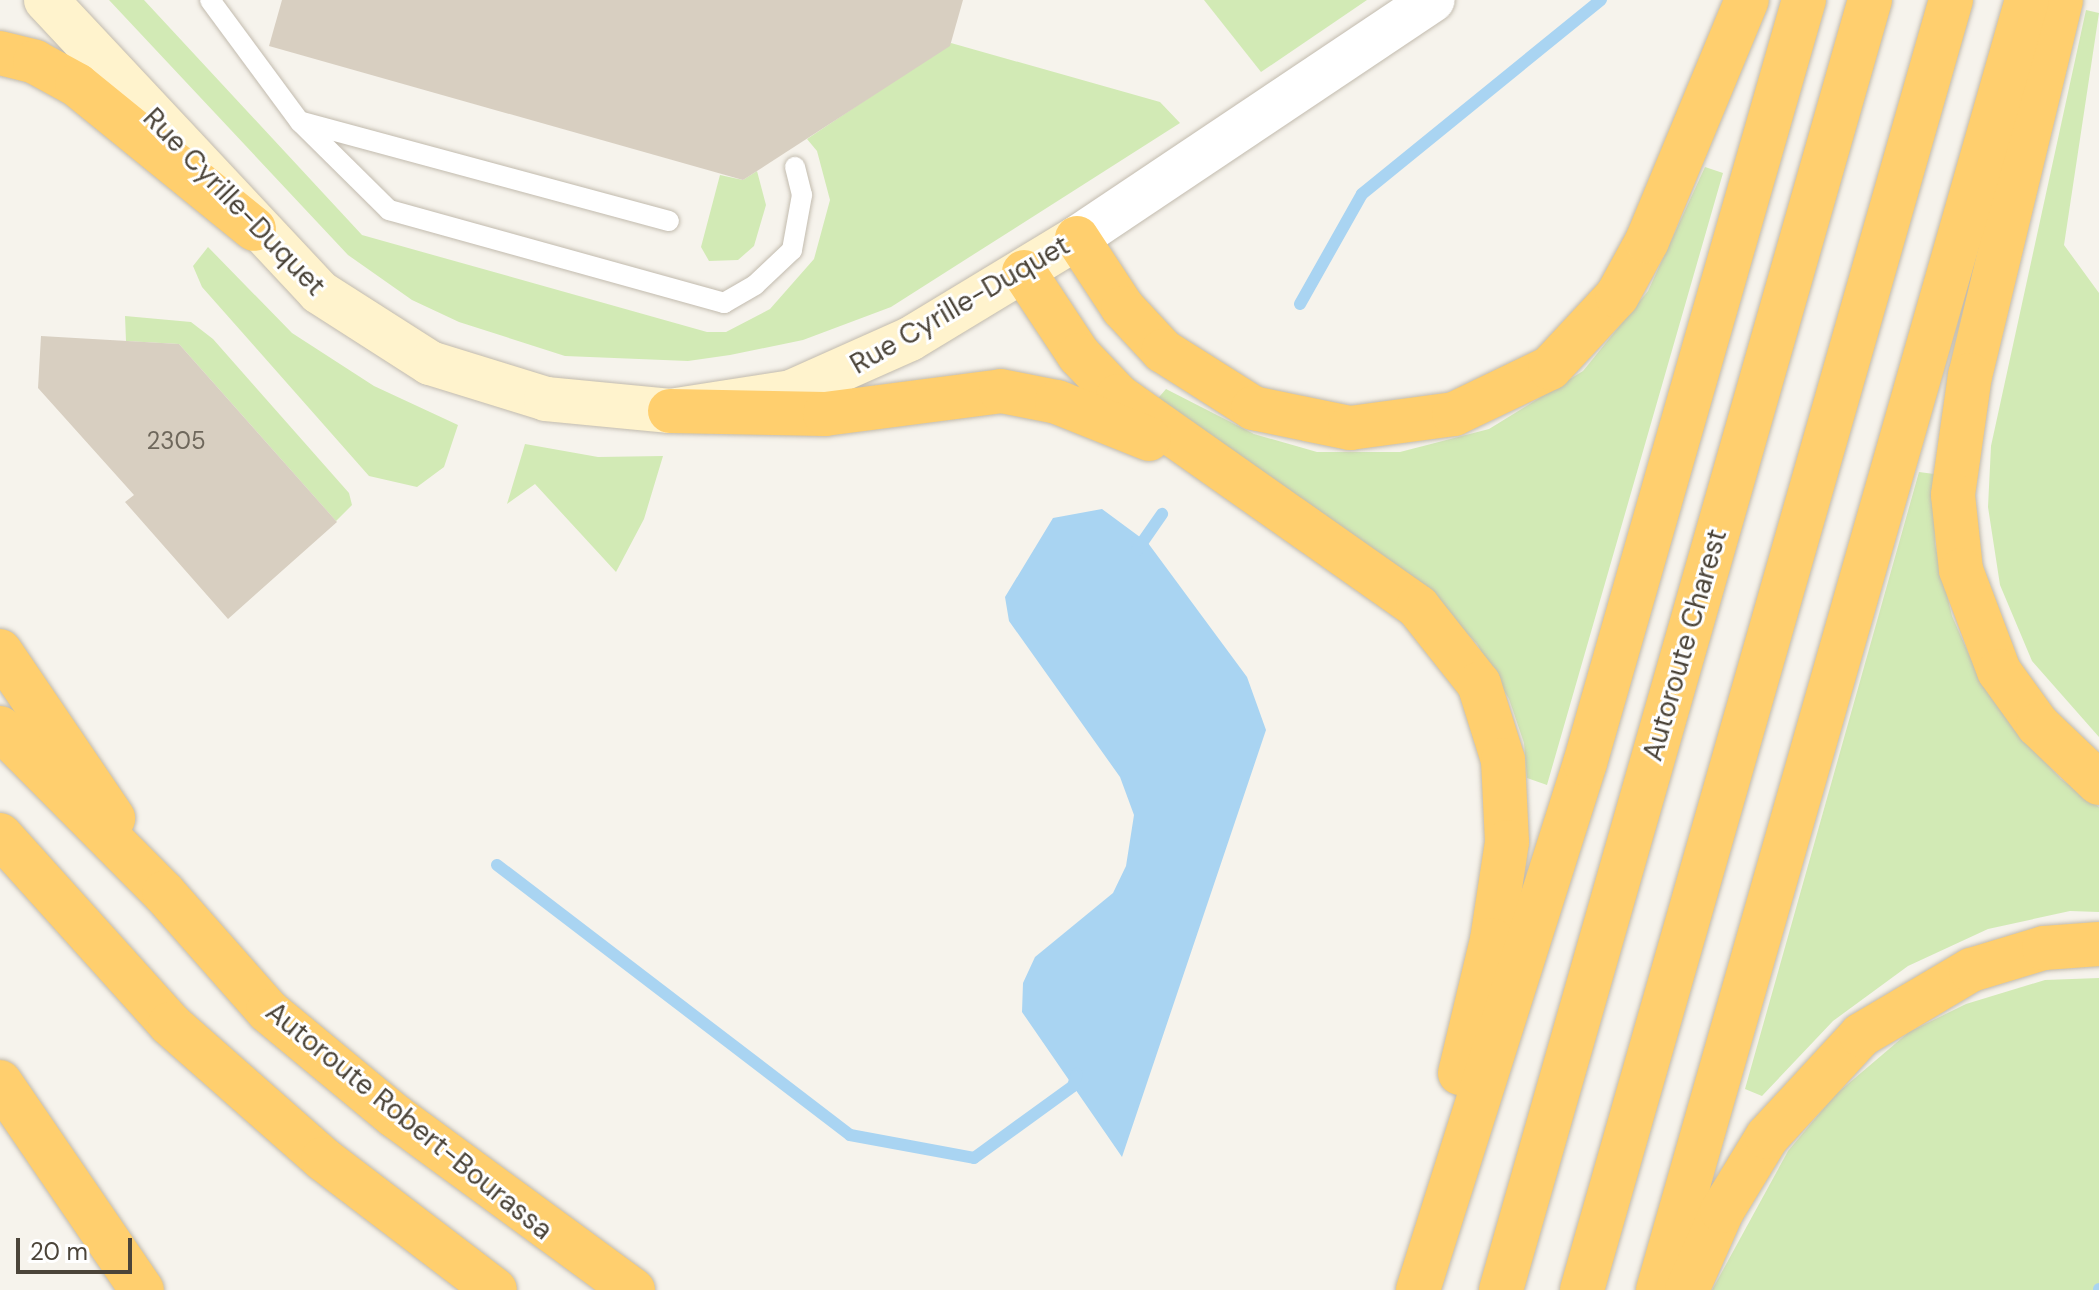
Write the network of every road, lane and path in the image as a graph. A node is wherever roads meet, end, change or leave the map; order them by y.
1 (46, 0) edge
2 (210, 0) edge
3 (1433, 0) edge
4 (1747, 0) edge
5 (1804, 0) edge
6 (1870, 0) edge
7 (1951, 0) edge
8 (2027, 0) edge
9 (2061, 0) edge
10 (0, 53) edge
11 (300, 122) junction
12 (795, 167) dead end
13 (669, 221) dead end
14 (254, 229) junction
15 (1077, 238) junction
16 (1024, 272) junction
17 (670, 411) junction
18 (1219, 469) junction
19 (0, 651) edge
20 (0, 728) edge
21 (2099, 783) edge
22 (0, 835) edge
23 (164, 893) junction
24 (2099, 944) edge
25 (0, 1082) edge
26 (134, 1278) edge
27 (495, 1290) edge
28 (633, 1290) edge
29 (1411, 1290) edge
30 (1418, 1290) edge
31 (1501, 1290) edge
32 (1582, 1290) edge
33 (1658, 1290) edge
34 (1687, 1290) edge

1 - 14 main road, Rue Cyrille-Duquet
2 - 11 lane
3 - 15 street, Rue Cyrille-Duquet
4 - 15 highway
5 - 30 highway
6 - 31 highway, Autoroute Charest
7 - 32 highway
8 - 33 highway
9 - 21 highway
10 - 14 highway
11 - 12 lane
11 - 13 lane
14 - 17 main road, Rue Cyrille-Duquet
15 - 16 main road, Rue Cyrille-Duquet
16 - 17 main road, Rue Cyrille-Duquet
16 - 18 highway
17 - 18 highway
18 - 29 highway
19 - 23 highway
20 - 23 highway, Autoroute Robert-Bourassa
22 - 27 highway
23 - 28 highway, Autoroute Robert-Bourassa
24 - 34 highway
25 - 26 highway

